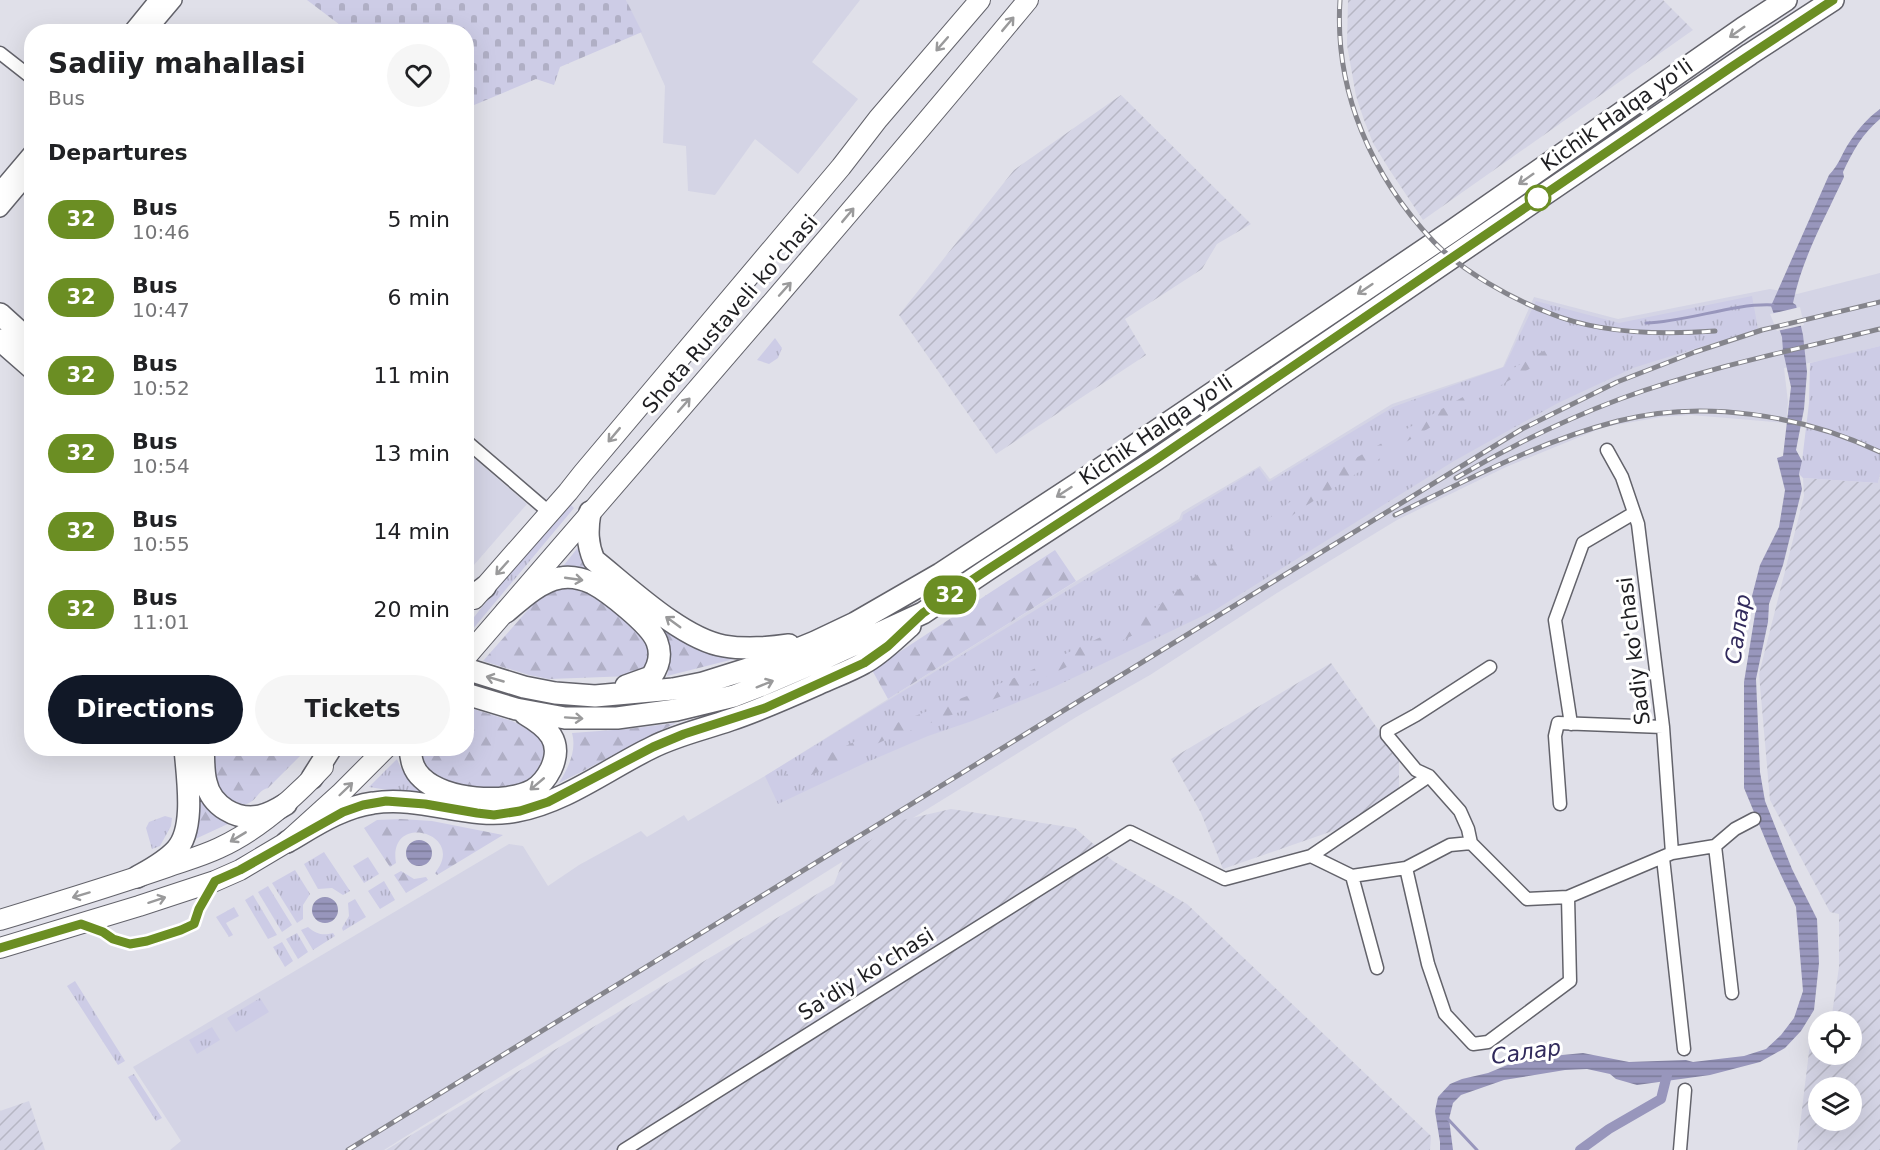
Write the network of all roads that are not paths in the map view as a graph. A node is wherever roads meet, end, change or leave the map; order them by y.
1 (157, 0) edge
2 (174, 0) edge
3 (980, 0) edge
4 (1028, 0) edge
5 (1786, 0) edge
6 (1833, 0) edge
7 (138, 24) edge
8 (154, 24) edge
9 (0, 53) edge
10 (24, 72) edge
11 (24, 162) edge
12 (1551, 162) junction
13 (24, 180) edge
14 (1563, 181) junction
15 (0, 190) edge
16 (0, 209) edge
17 (0, 314) edge
18 (24, 336) edge
19 (0, 340) edge
20 (24, 361) edge
21 (1140, 441) junction
22 (474, 448) edge
23 (1607, 450) dead end
24 (1154, 461) junction
25 (590, 512) junction
26 (550, 513) junction
27 (1634, 513) junction
28 (485, 587) junction
29 (474, 595) edge
30 (474, 599) edge
31 (506, 612) junction
32 (923, 613) junction
33 (815, 642) junction
34 (474, 648) edge
35 (1490, 667) dead end
36 (474, 671) edge
37 (474, 696) edge
38 (581, 696) junction
39 (516, 709) junction
40 (1571, 724) junction
41 (1663, 727) junction
42 (185, 756) edge
43 (204, 756) edge
44 (326, 756) edge
45 (333, 756) edge
46 (378, 756) edge
47 (411, 756) edge
48 (1429, 776) junction
49 (312, 778) junction
50 (286, 804) junction
51 (1560, 804) dead end
52 (1754, 819) dead end
53 (286, 842) junction
54 (1471, 843) junction
55 (1715, 846) junction
56 (1311, 855) junction
57 (1667, 855) junction
58 (1406, 868) junction
59 (1352, 876) junction
60 (137, 877) junction
61 (1568, 897) junction
62 (0, 920) edge
63 (0, 948) edge
64 (1377, 968) dead end
65 (1732, 993) dead end
66 (1684, 1049) dead end
67 (1685, 1090) dead end
68 (624, 1150) edge
69 (1680, 1150) edge

1 - 7 street
2 - 8 street
3 -> 26 main road, Shota Rustaveli ko'chasi
25 -> 4 main road, Shota Rustaveli ko'chasi
5 -> 12 highway, Kichik Halqa yo'li
6 - 14 highway, Kichik Halqa yo'li
9 - 10 street
11 - 15 street
12 - 14 highway
12 -> 21 highway, Kichik Halqa yo'li
13 - 16 street
14 - 24 highway, Kichik Halqa yo'li
17 - 18 highway
19 - 20 highway
21 - 24 highway
21 -> 33 highway, Kichik Halqa yo'li
22 - 26 street
23 - 27 street, Sadiy ko'chasi
24 - 32 highway, Kichik Halqa yo'li
25 - 31 main road, Shota Rustaveli ko'chasi
33 -> 25 highway
26 -> 28 main road, Shota Rustaveli ko'chasi
27 - 40 street
27 - 41 street, Sadiy ko'chasi
28 - 29 highway
28 - 30 main road, Shota Rustaveli ko'chasi
31 - 34 main road, Shota Rustaveli ko'chasi
31 -> 38 highway
39 -> 32 highway, Kichik Halqa yo'li
32 - 53 highway
33 - 38 highway, Kichik Halqa yo'li
35 - 48 street
38 -> 36 highway, Kichik Halqa yo'li
37 - 39 highway, Kichik Halqa yo'li
39 -> 47 highway
40 - 41 street
40 - 51 street
41 - 57 street, Sadiy ko'chasi
42 - 60 highway
43 - 50 highway
44 - 49 highway
45 - 49 main road
53 -> 46 main road
48 - 54 street
48 - 56 street
49 - 50 main road
50 -> 60 main road
52 - 55 street
63 -> 53 main road
54 - 58 street
54 - 61 street
55 - 57 street
55 - 65 street
56 - 59 street
56 - 68 street, Sa'diy ko'chasi
57 - 61 street
57 - 66 street, Sadiy ko'chasi
58 - 59 street
58 - 61 street
59 - 64 street
60 -> 62 main road
67 - 69 street

